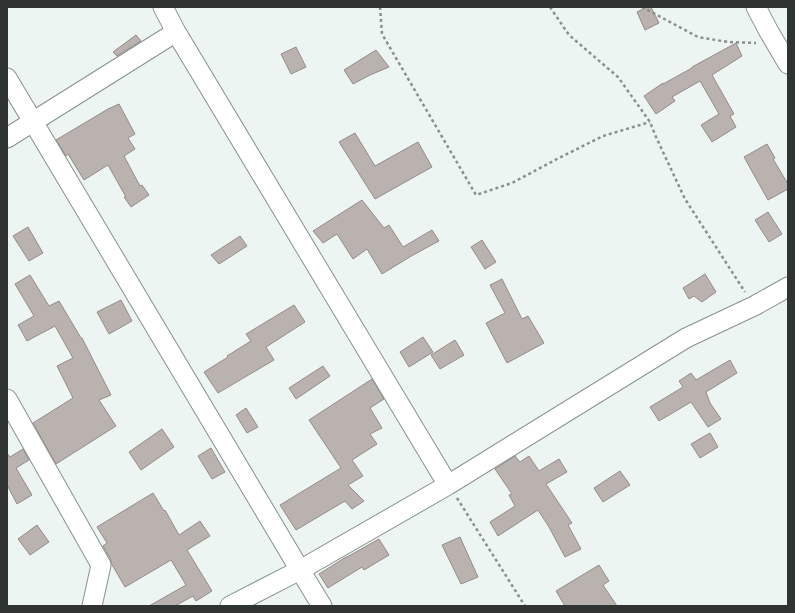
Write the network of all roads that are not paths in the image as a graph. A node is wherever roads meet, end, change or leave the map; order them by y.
1 (163, 7) edge
2 (756, 7) edge
3 (176, 32) junction
4 (788, 64) edge
5 (7, 78) edge
6 (33, 122) junction
7 (7, 138) edge
8 (788, 287) edge
9 (7, 399) edge
10 (448, 485) junction
11 (300, 570) junction
12 (92, 606) edge
13 (230, 606) edge
14 (322, 606) edge

1 - 3 street
2 - 4 street
3 - 6 street
3 - 10 street
5 - 6 street
6 - 7 street
6 - 11 street
8 - 10 street
9 - 12 street
10 - 11 street
11 - 13 street
11 - 14 street

